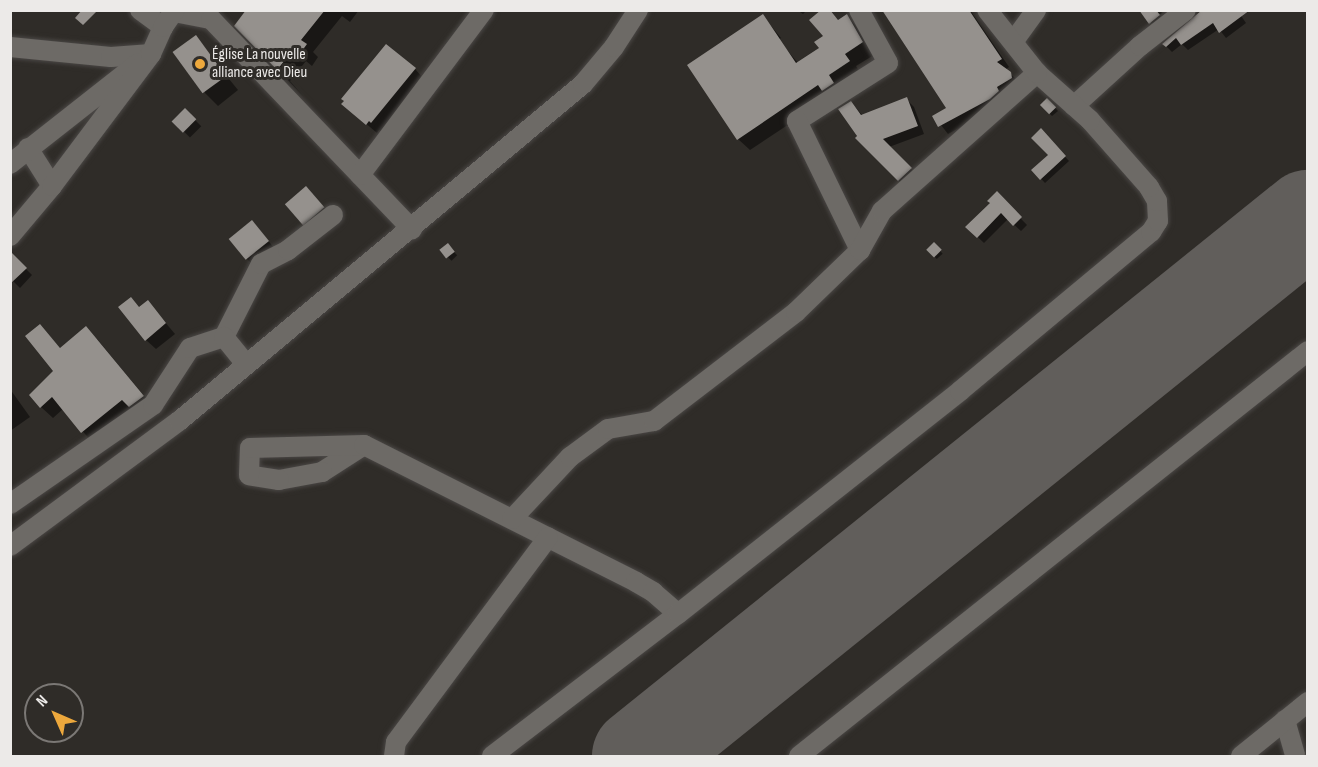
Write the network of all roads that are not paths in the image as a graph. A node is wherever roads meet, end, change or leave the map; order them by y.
1 (140, 10) edge
2 (638, 10) edge
3 (860, 10) edge
4 (987, 10) edge
5 (1036, 10) edge
6 (1186, 10) edge
7 (473, 15) edge
8 (171, 16) edge
9 (1012, 42) junction
10 (10, 46) edge
11 (151, 54) junction
12 (1037, 73) junction
13 (1074, 106) junction
14 (28, 148) junction
15 (10, 164) edge
16 (360, 175) junction
17 (52, 186) junction
18 (333, 215) dead end
19 (412, 229) junction
20 (10, 236) edge
21 (861, 250) junction
22 (224, 337) junction
23 (1308, 351) edge
24 (245, 363) junction
25 (364, 444) junction
26 (10, 504) edge
27 (512, 519) junction
28 (548, 537) junction
29 (10, 546) edge
30 (678, 614) junction
31 (1308, 702) edge
32 (1285, 720) junction
33 (394, 756) edge
34 (492, 756) edge
35 (799, 756) edge
36 (1241, 756) edge
37 (1294, 756) edge

1 - 8 street
2 - 19 street
3 - 21 street
4 - 9 street
5 - 9 street
6 - 13 street
7 - 16 street
8 - 11 street
8 - 16 street
9 - 12 street
10 - 11 street
11 - 14 street
11 - 17 street
12 - 13 street
12 - 21 street
13 - 30 street
14 - 15 street
14 - 17 street
16 - 19 street
17 - 20 street
18 - 22 street
19 - 24 street
21 - 27 street
22 - 24 street
22 - 26 street
23 - 35 street
24 - 29 street
25 - 25 street
25 - 27 street
27 - 28 street
28 - 30 street
28 - 33 street
30 - 34 street
31 - 32 street
32 - 36 street
32 - 37 street

